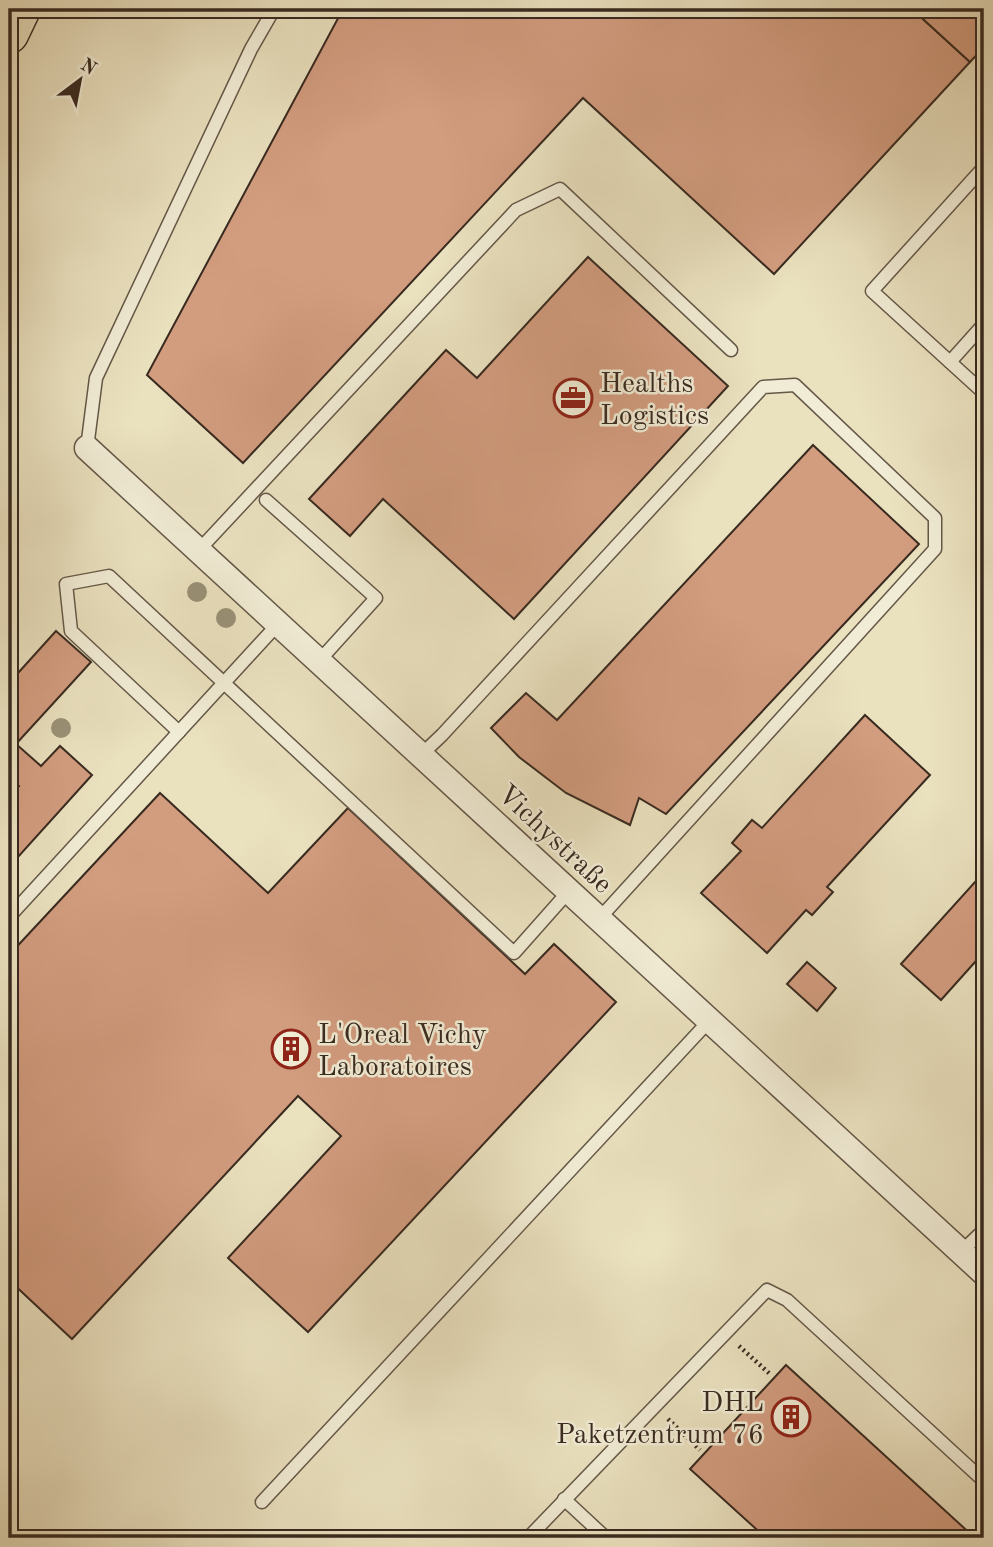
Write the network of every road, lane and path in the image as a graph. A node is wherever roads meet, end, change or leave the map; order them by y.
1 (22, 9) edge
2 (274, 9) edge
3 (9, 34) edge
4 (984, 167) edge
5 (984, 324) edge
6 (731, 350) dead end
7 (950, 362) junction
8 (984, 393) edge
9 (87, 447) joint
10 (266, 500) dead end
11 (198, 550) junction
12 (278, 624) junction
13 (319, 661) junction
14 (225, 682) junction
15 (179, 732) junction
16 (421, 755) junction
17 (569, 891) junction
18 (9, 918) edge
19 (599, 919) junction
20 (710, 1020) junction
21 (984, 1230) edge
22 (975, 1259) edge
23 (726, 1333) junction
24 (771, 1376) dead end
25 (654, 1406) junction
26 (700, 1450) dead end
27 (984, 1481) edge
28 (564, 1499) junction
29 (262, 1502) dead end
30 (528, 1538) edge
31 (606, 1538) edge

1 - 3 highway
2 - 9 lane
4 - 7 lane
5 - 7 lane
6 - 11 lane
7 - 8 lane
9 - 11 street, Vichystraße
10 - 13 lane
11 - 12 street, Vichystraße
12 - 13 street, Vichystraße
12 - 14 lane
13 - 16 street, Vichystraße
14 - 15 lane
14 - 15 lane
14 - 17 lane
15 - 18 lane
16 - 17 street, Vichystraße
16 - 19 lane
17 - 19 street, Vichystraße
19 - 20 street, Vichystraße
20 - 22 street, Vichystraße
20 - 29 lane
21 - 22 lane
23 - 24 path
23 - 25 lane
23 - 27 lane
25 - 26 path
25 - 28 lane
28 - 30 lane
28 - 31 lane

